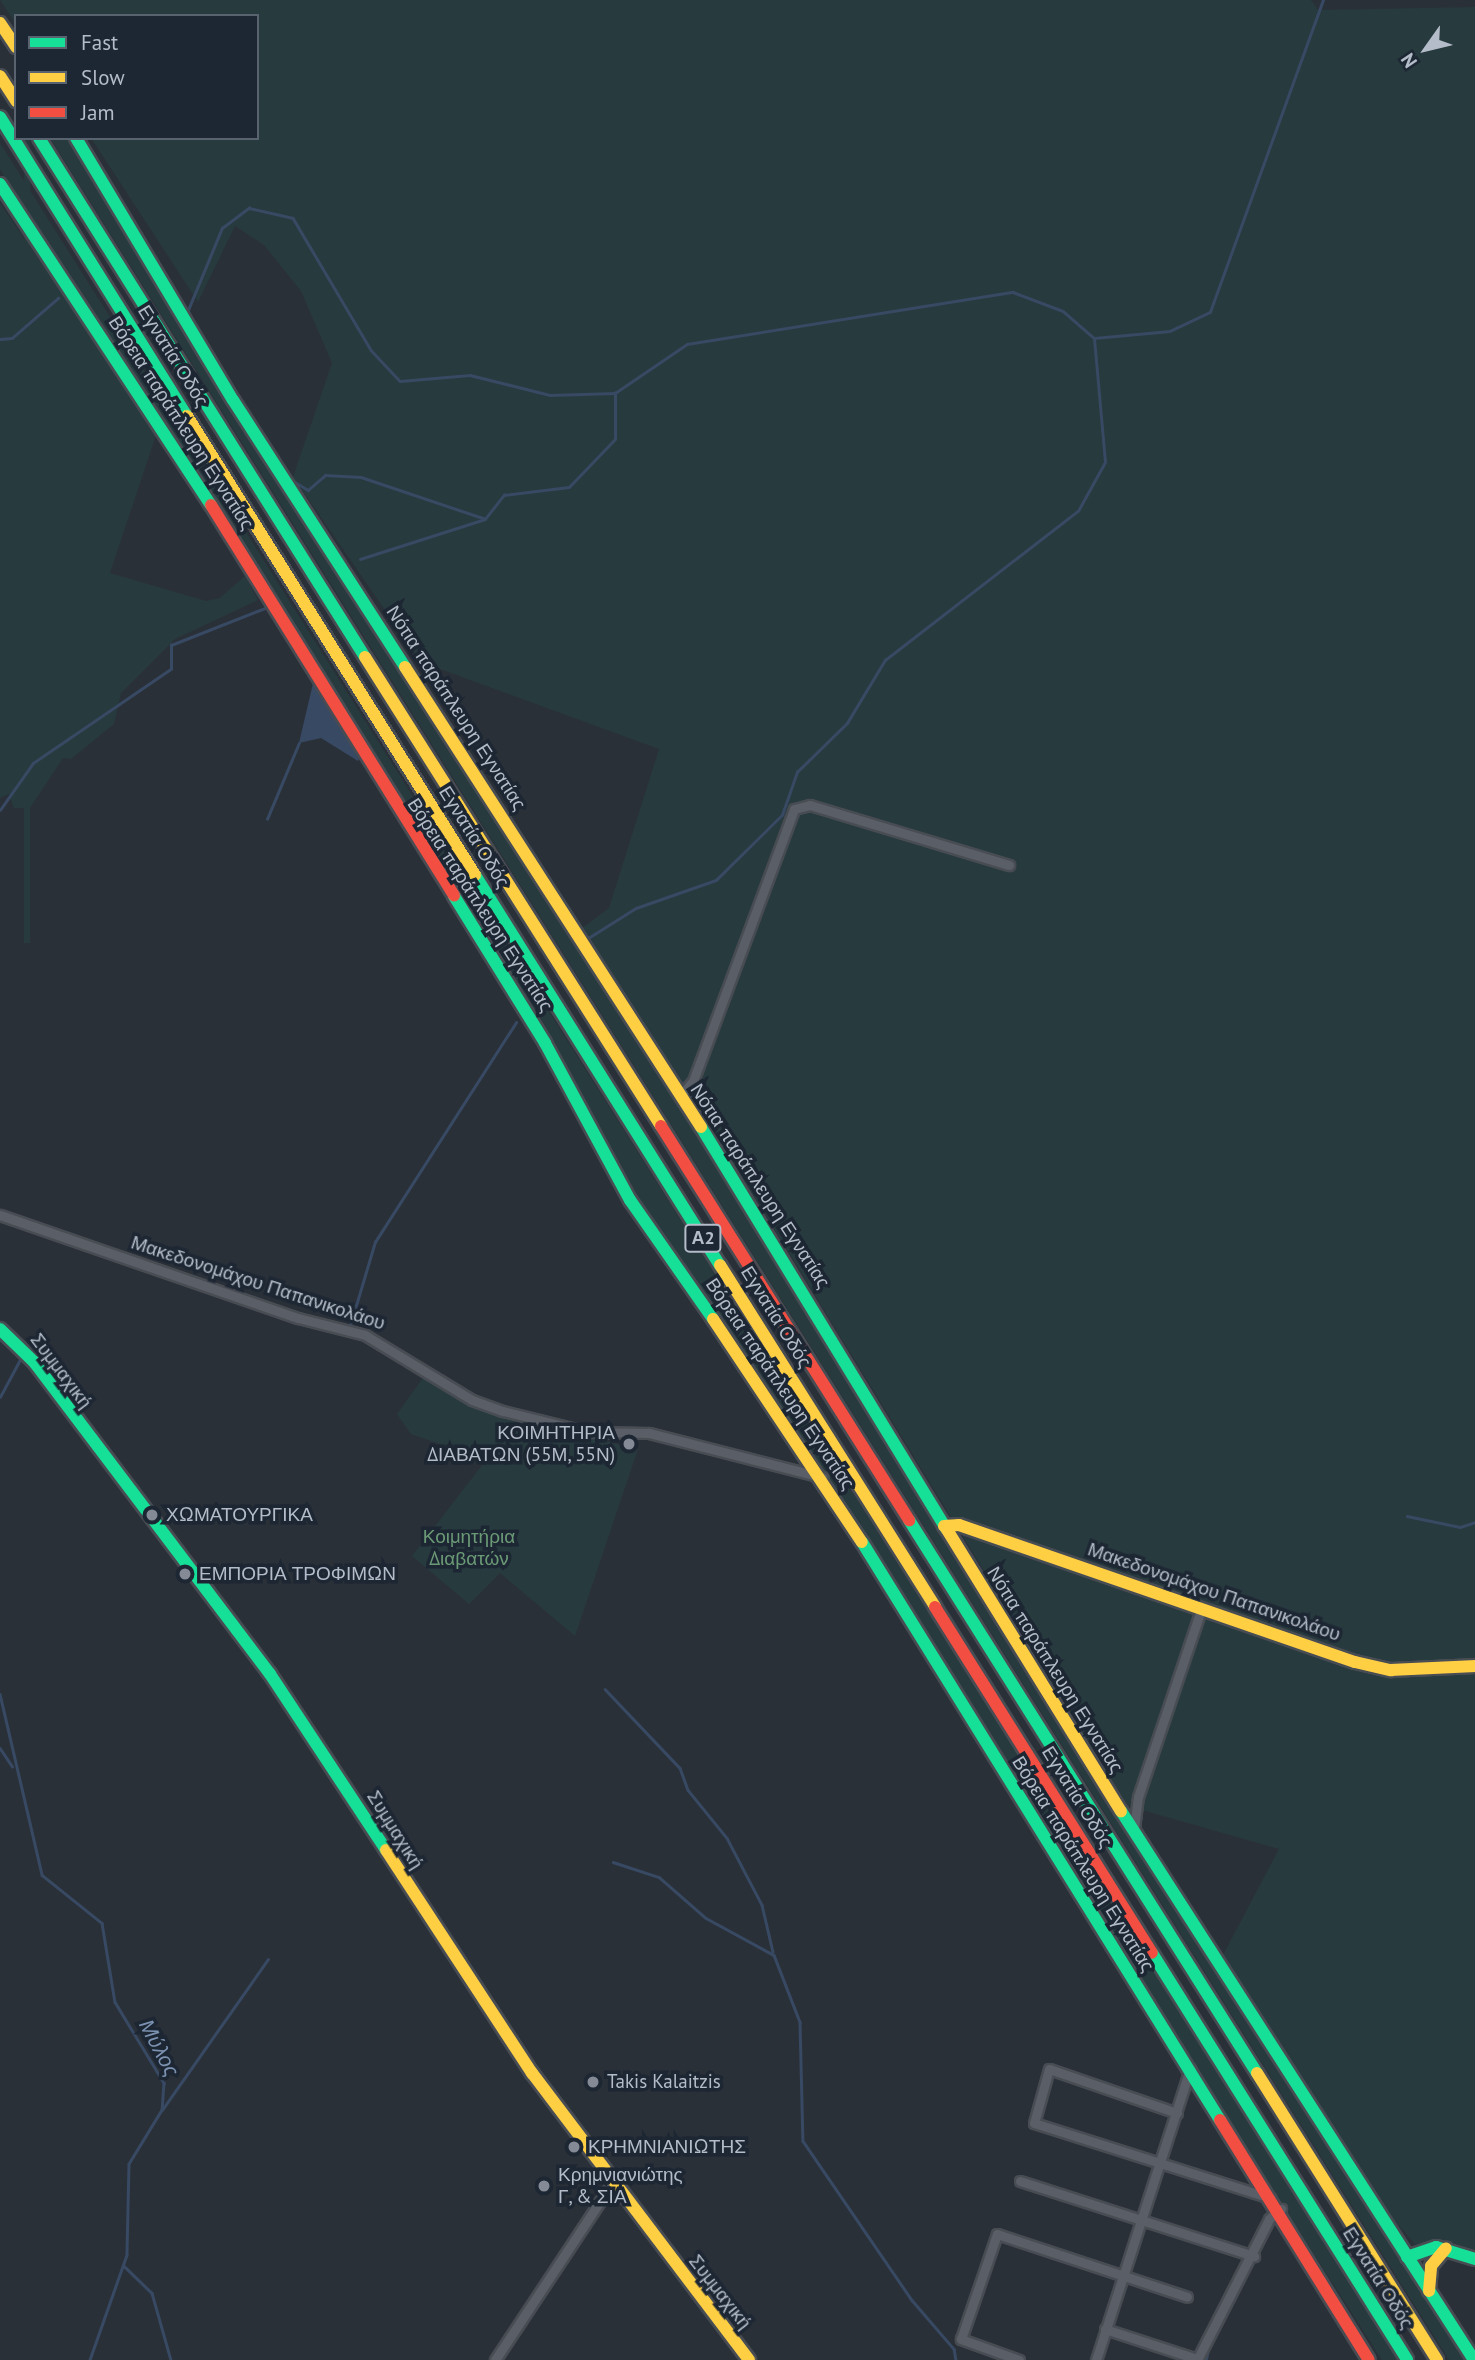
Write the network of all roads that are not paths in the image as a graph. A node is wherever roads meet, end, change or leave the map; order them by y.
1 (0, 23) edge
2 (14, 44) edge
3 (0, 76) edge
4 (14, 98) edge
5 (0, 117) edge
6 (14, 139) edge
7 (14, 140) edge
8 (40, 140) edge
9 (77, 140) edge
10 (0, 184) edge
11 (1009, 865) dead end
12 (680, 1096) junction
13 (0, 1215) edge
14 (0, 1329) edge
15 (822, 1477) junction
16 (944, 1526) junction
17 (1202, 1607) junction
18 (1475, 1666) edge
19 (1133, 1830) junction
20 (1191, 2067) junction
21 (1177, 2113) junction
22 (1159, 2166) junction
23 (1020, 2181) dead end
24 (612, 2183) junction
25 (1278, 2204) junction
26 (1142, 2221) junction
27 (1444, 2250) junction
28 (1254, 2256) junction
29 (1407, 2257) junction
30 (1475, 2257) edge
31 (1123, 2277) junction
32 (1429, 2291) junction
33 (1187, 2297) dead end
34 (1105, 2329) junction
35 (495, 2360) edge
36 (749, 2360) edge
37 (1019, 2360) edge
38 (1096, 2360) edge
39 (1197, 2360) edge
40 (1369, 2360) edge
41 (1407, 2360) edge
42 (1437, 2360) edge
43 (1474, 2360) edge

1 - 2 main road
3 - 4 main road
5 - 6 main road, Εγνατία Οδός / Α2
7 - 41 main road, Εγνατία Οδός / Α2
8 - 42 main road, Εγνατία Οδός / Α2
9 - 12 main road, Νότια παράπλευρη Εγνατίας
10 - 15 main road, Βόρεια παράπλευρη Εγνατίας
11 - 12 street
12 - 16 main road, Νότια παράπλευρη Εγνατίας
13 - 15 street, Μακεδονομάχου Παπανικολάου
14 - 24 main road, Συμμαχική
15 - 20 main road, Βόρεια παράπλευρη Εγνατίας
16 - 17 main road, Μακεδονομάχου Παπανικολάου
16 - 19 main road, Νότια παράπλευρη Εγνατίας
17 - 18 main road, Μακεδονομάχου Παπανικολάου
17 - 19 street
19 - 29 main road, Νότια παράπλευρη Εγνατίας
20 - 21 street
20 - 25 main road, Βόρεια παράπλευρη Εγνατίας
21 - 22 street
21 - 22 street
22 - 25 street
22 - 26 street
23 - 26 street
24 - 35 street
24 - 36 main road, Συμμαχική
25 - 28 street
25 - 40 main road, Βόρεια παράπλευρη Εγνατίας
26 - 28 street
26 - 31 street
27 - 29 main road
27 - 30 main road
27 - 32 main road
28 - 39 street
29 - 32 main road, Νότια παράπλευρη Εγνατίας
31 - 33 street
31 - 34 street
31 - 37 street
32 - 43 main road
34 - 38 street
34 - 39 street

